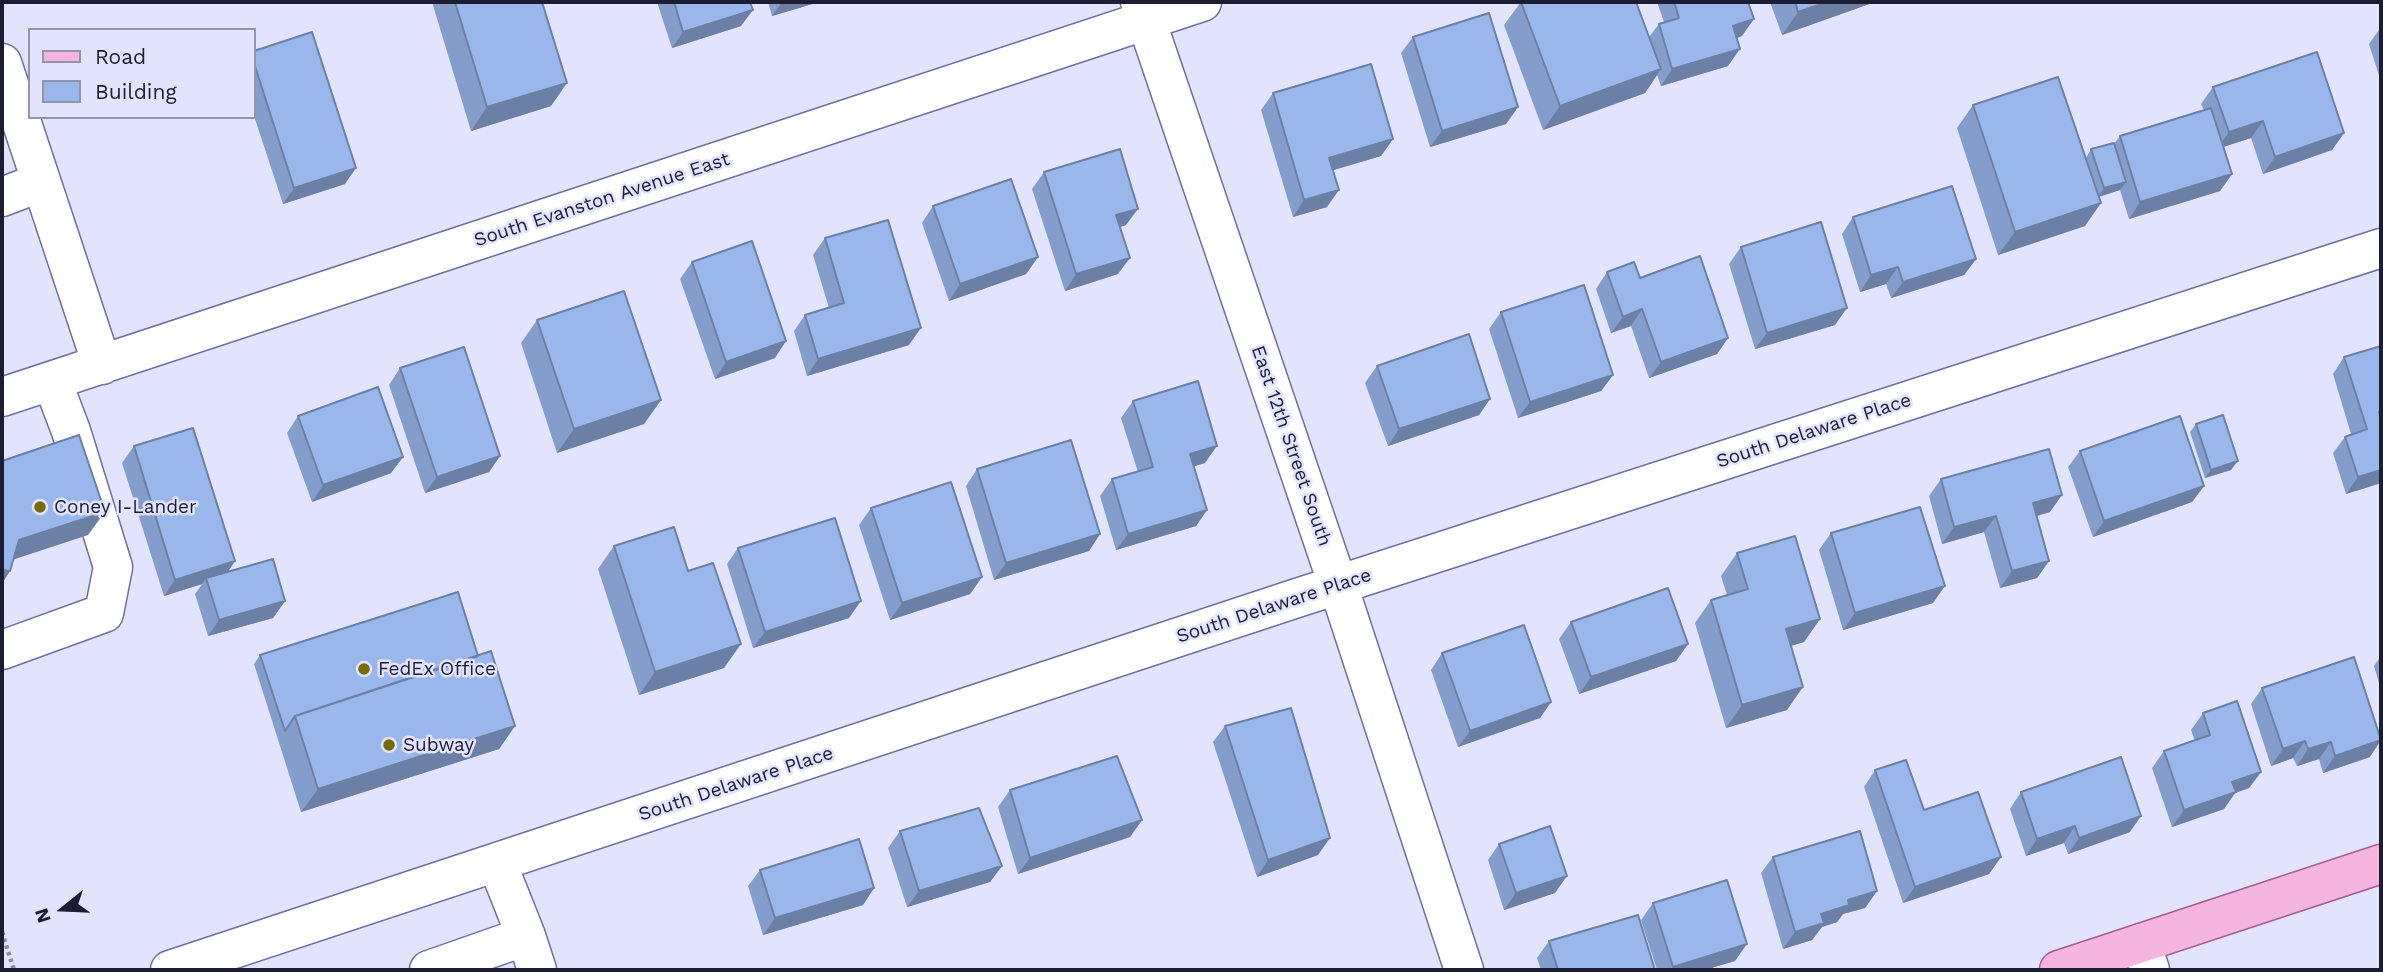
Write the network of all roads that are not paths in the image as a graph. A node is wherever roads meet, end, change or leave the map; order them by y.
1 (1202, 2) edge
2 (1143, 11) edge
3 (2, 63) edge
4 (41, 182) junction
5 (2, 197) edge
6 (2381, 248) edge
7 (102, 365) junction
8 (52, 381) junction
9 (2, 397) edge
10 (1338, 585) junction
11 (2, 650) edge
12 (496, 863) junction
13 (2381, 864) edge
14 (531, 953) edge
15 (2146, 957) edge
16 (241, 960) edge
17 (170, 970) edge
18 (429, 970) edge
19 (1464, 970) edge
20 (2059, 970) edge

1 - 2 street, South Evanston Avenue East
2 - 7 street, South Evanston Avenue East
2 - 10 street, East 12th Street South
3 - 4 street
4 - 5 street
4 - 7 street
6 - 10 street, South Delaware Place
7 - 8 street, South Evanston Avenue East
8 - 9 street, South Evanston Avenue East
8 - 11 street
10 - 12 street, South Delaware Place
10 - 19 street, East 12th Street South
12 - 14 street
12 - 16 street, South Delaware Place
13 - 15 main road
14 - 18 street
15 - 20 main road
16 - 17 street, South Delaware Place

